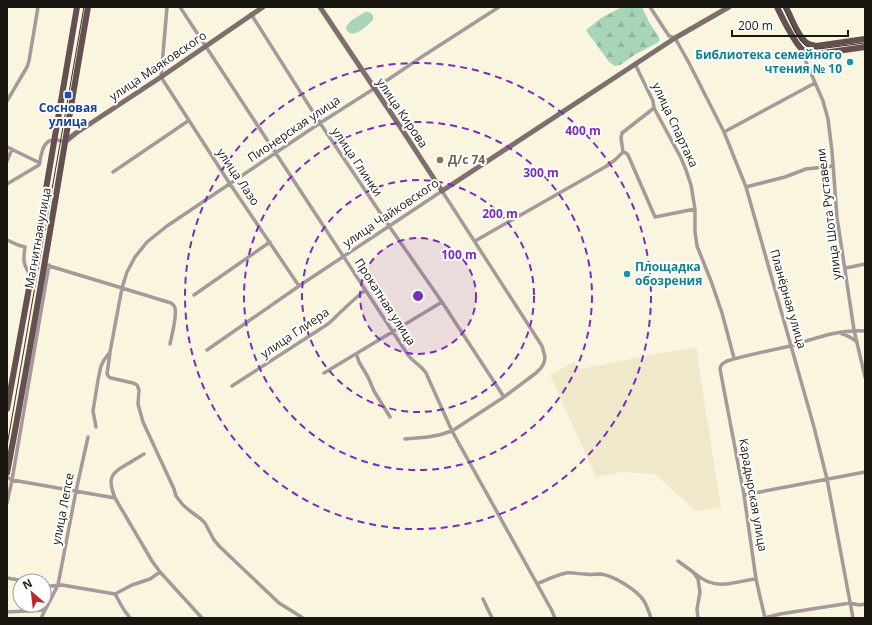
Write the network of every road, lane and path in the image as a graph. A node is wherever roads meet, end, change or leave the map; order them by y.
1 (38, 7) edge
2 (78, 7) edge
3 (88, 7) edge
4 (167, 7) edge
5 (180, 7) edge
6 (262, 7) edge
7 (320, 7) edge
8 (499, 7) edge
9 (650, 7) edge
10 (729, 7) edge
11 (777, 7) edge
12 (786, 7) edge
13 (251, 14) junction
14 (674, 38) junction
15 (865, 39) edge
16 (205, 47) junction
17 (865, 47) edge
18 (804, 52) junction
19 (635, 64) junction
20 (161, 77) junction
21 (815, 83) junction
22 (375, 88) junction
23 (7, 101) edge
24 (654, 108) junction
25 (188, 121) junction
26 (320, 123) junction
27 (724, 132) junction
28 (54, 140) junction
29 (65, 142) junction
30 (7, 147) edge
31 (12, 149) junction
32 (623, 152) junction
33 (275, 154) junction
34 (7, 162) edge
35 (40, 163) junction
36 (833, 166) junction
37 (113, 172) dead end
38 (7, 184) edge
39 (230, 184) junction
40 (746, 187) junction
41 (442, 191) junction
42 (695, 209) junction
43 (389, 226) junction
44 (7, 240) edge
45 (474, 241) junction
46 (270, 242) junction
47 (344, 257) junction
48 (865, 264) edge
49 (47, 265) junction
50 (846, 268) junction
51 (31, 277) junction
52 (299, 286) junction
53 (122, 288) junction
54 (365, 290) junction
55 (194, 295) dead end
56 (442, 302) junction
57 (854, 330) junction
58 (865, 331) edge
59 (393, 332) junction
60 (839, 333) junction
61 (858, 343) junction
62 (170, 344) dead end
63 (791, 345) junction
64 (207, 350) dead end
65 (110, 352) junction
66 (357, 353) junction
67 (734, 358) junction
68 (864, 368) edge
69 (324, 373) dead end
70 (865, 377) edge
71 (232, 386) dead end
72 (504, 397) junction
73 (7, 409) edge
74 (390, 418) dead end
75 (96, 427) dead end
76 (452, 431) junction
77 (88, 437) dead end
78 (405, 439) dead end
79 (144, 454) dead end
80 (865, 472) edge
81 (7, 473) edge
82 (7, 477) edge
83 (827, 479) junction
84 (12, 480) junction
85 (76, 491) junction
86 (744, 495) junction
87 (115, 498) junction
88 (7, 503) edge
89 (678, 561) dead end
90 (160, 572) junction
91 (693, 572) junction
92 (756, 579) junction
93 (537, 584) junction
94 (58, 585) junction
95 (52, 586) edge
96 (114, 594) junction
97 (52, 597) edge
98 (483, 599) dead end
99 (850, 603) junction
100 (865, 604) edge
101 (130, 618) edge
102 (202, 618) edge
103 (304, 618) edge
104 (492, 618) edge
105 (555, 618) edge
106 (651, 618) edge
107 (698, 618) edge
108 (765, 618) edge
109 (853, 618) edge

1 - 23 street
2 - 28 main road, Магнитная улица
3 - 29 main road, Магнитная улица
4 - 20 street
5 - 16 street, Прокатная улица
6 - 13 main road, улица Маяковского
7 - 22 main road, улица Кирова
8 - 22 street, Пионерская улица
9 - 14 street, Планёрная улица
10 - 14 main road, улица Чайковского
11 - 18 main road
12 - 15 main road
13 - 16 main road, улица Маяковского
13 - 26 street, улица Глинки
14 - 19 main road, улица Чайковского
14 - 27 street, Планёрная улица
16 - 20 main road, улица Маяковского
16 - 33 street, Прокатная улица
17 - 18 main road
18 - 21 street, улица Шота Руставели
19 - 24 street, улица Спартака
19 - 41 main road, улица Чайковского
20 - 25 street, улица Лазо
20 - 29 main road, улица Маяковского
21 - 27 street
21 - 36 street, улица Шота Руставели
22 - 26 street, Пионерская улица
22 - 41 main road, улица Кирова
24 - 32 street
24 - 42 street, улица Спартака
25 - 37 street
25 - 39 street, улица Лазо
26 - 33 street, Пионерская улица
26 - 43 street, улица Глинки
27 - 40 street, Планёрная улица
28 - 29 street
28 - 35 street
28 - 51 main road, Магнитная улица
29 - 49 main road, Магнитная улица
30 - 31 street
31 - 34 street
31 - 35 street
32 - 42 street
32 - 45 street
33 - 39 street, Пионерская улица
33 - 47 street, Прокатная улица
35 - 38 street
36 - 40 street
36 - 50 street, улица Шота Руставели
39 - 46 street, улица Лазо
39 - 53 street, Пионерская улица
40 - 63 street, Планёрная улица
41 - 43 street, улица Чайковского
41 - 45 street, улица Кирова
42 - 67 street, улица Спартака
43 - 47 street, улица Чайковского
43 - 56 street, улица Глинки
44 - 51 street
45 - 72 street, улица Кирова
46 - 52 street, улица Лазо
46 - 55 street
47 - 52 street, улица Чайковского
47 - 54 street, Прокатная улица
48 - 50 street
49 - 53 street
49 - 81 main road, Магнитная улица
49 - 84 street
50 - 57 street, улица Шота Руставели
51 - 73 main road, Магнитная улица
52 - 64 street, улица Чайковского
53 - 62 street
53 - 65 street
54 - 59 street, Прокатная улица
54 - 71 street, улица Глиера
56 - 59 street
56 - 72 street, улица Глинки
57 - 58 street
57 - 60 street
57 - 61 street, улица Шота Руставели
59 - 66 street
59 - 76 street, Прокатная улица
60 - 61 street
60 - 63 street
61 - 68 street, улица Шота Руставели
63 - 67 street
63 - 83 street, Планёрная улица
65 - 75 street
65 - 103 street
66 - 69 street
66 - 74 street
67 - 86 street, Карадырская улица
68 - 70 street, улица Шота Руставели
72 - 76 street
76 - 78 street
76 - 93 street, Прокатная улица
77 - 85 street, улица Лепсе
79 - 87 street
80 - 83 street
82 - 84 street
83 - 86 street
83 - 99 street, Планёрная улица
84 - 85 street
84 - 88 street
85 - 87 street
85 - 94 street, улица Лепсе
86 - 92 street, Карадырская улица
87 - 90 street
89 - 91 street
90 - 96 street
90 - 102 street
91 - 92 street
91 - 107 street
92 - 108 street, Карадырская улица
93 - 105 street, Прокатная улица
93 - 106 street
94 - 95 street
94 - 96 street
94 - 97 street, улица Лепсе
96 - 101 street
98 - 104 street
99 - 100 street
99 - 108 street
99 - 109 street, Планёрная улица

